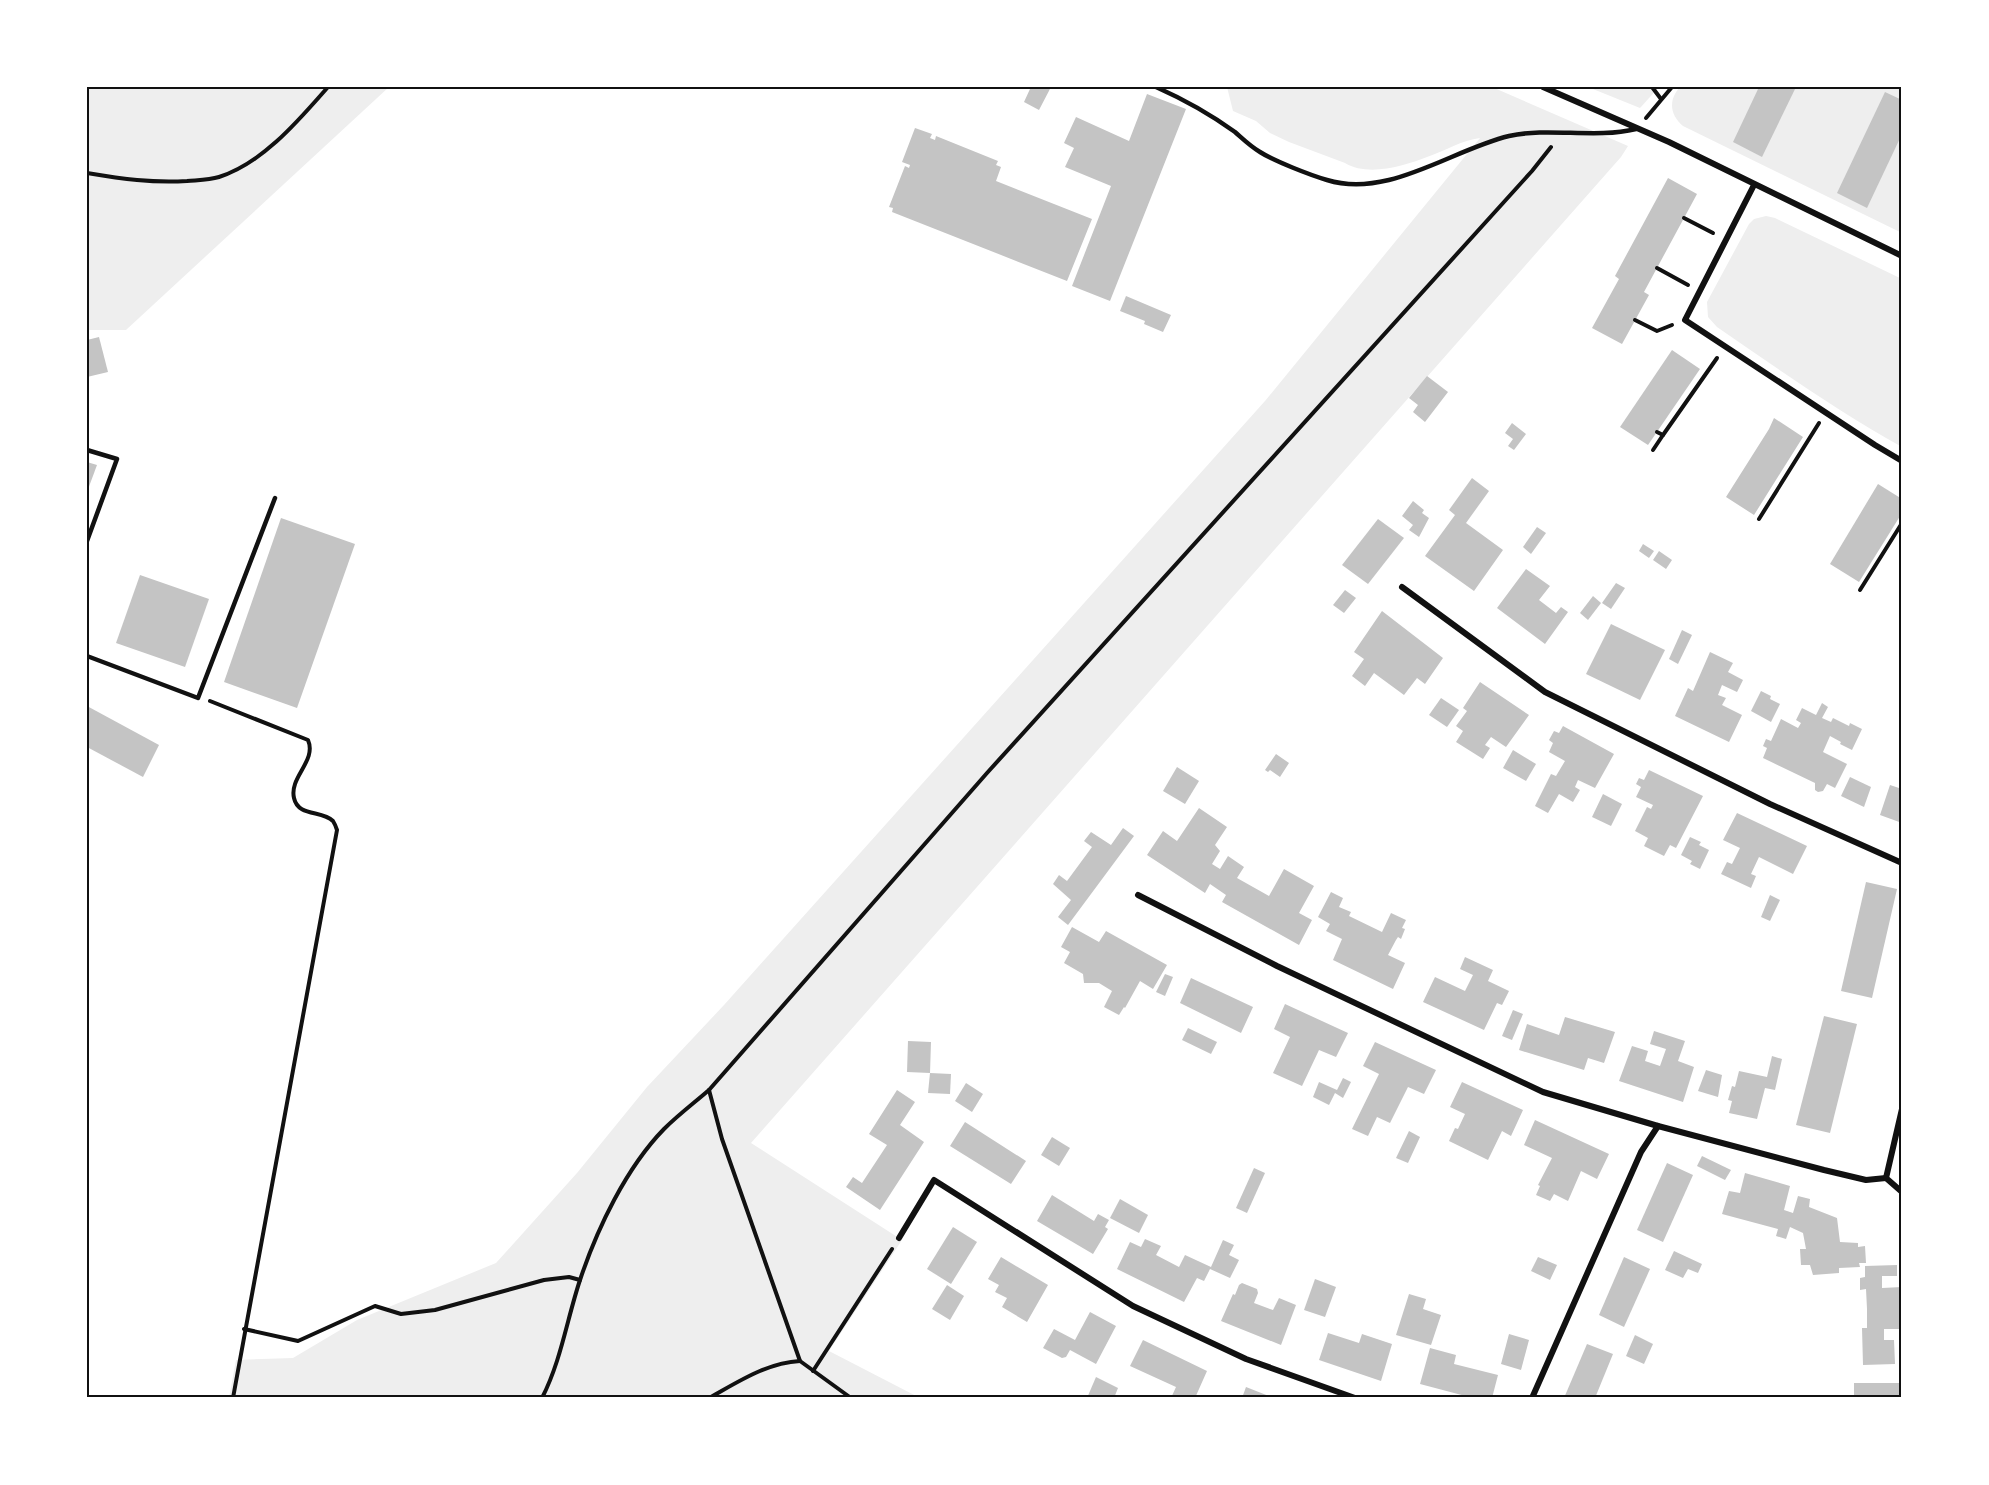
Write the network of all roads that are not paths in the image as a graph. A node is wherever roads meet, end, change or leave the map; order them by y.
1 (1156, 87) edge
2 (1544, 87) edge
3 (1639, 128) junction
4 (1755, 185) junction
5 (1902, 256) edge
6 (87, 450) edge
7 (1902, 461) edge
8 (274, 498) dead end
9 (87, 541) edge
10 (1402, 587) dead end
11 (87, 656) edge
12 (1902, 863) edge
13 (1138, 895) dead end
14 (1902, 1109) edge
15 (1658, 1126) junction
16 (1886, 1178) junction
17 (1902, 1192) edge
18 (899, 1238) road end
19 (1355, 1398) edge
20 (1532, 1398) edge

1 - 3 lane
2 - 3 street
3 - 4 street
4 - 5 street
4 - 7 street
6 - 9 lane
8 - 11 lane
10 - 12 street
13 - 15 street
14 - 16 street
15 - 16 street
15 - 20 street
16 - 17 street
18 - 19 street

